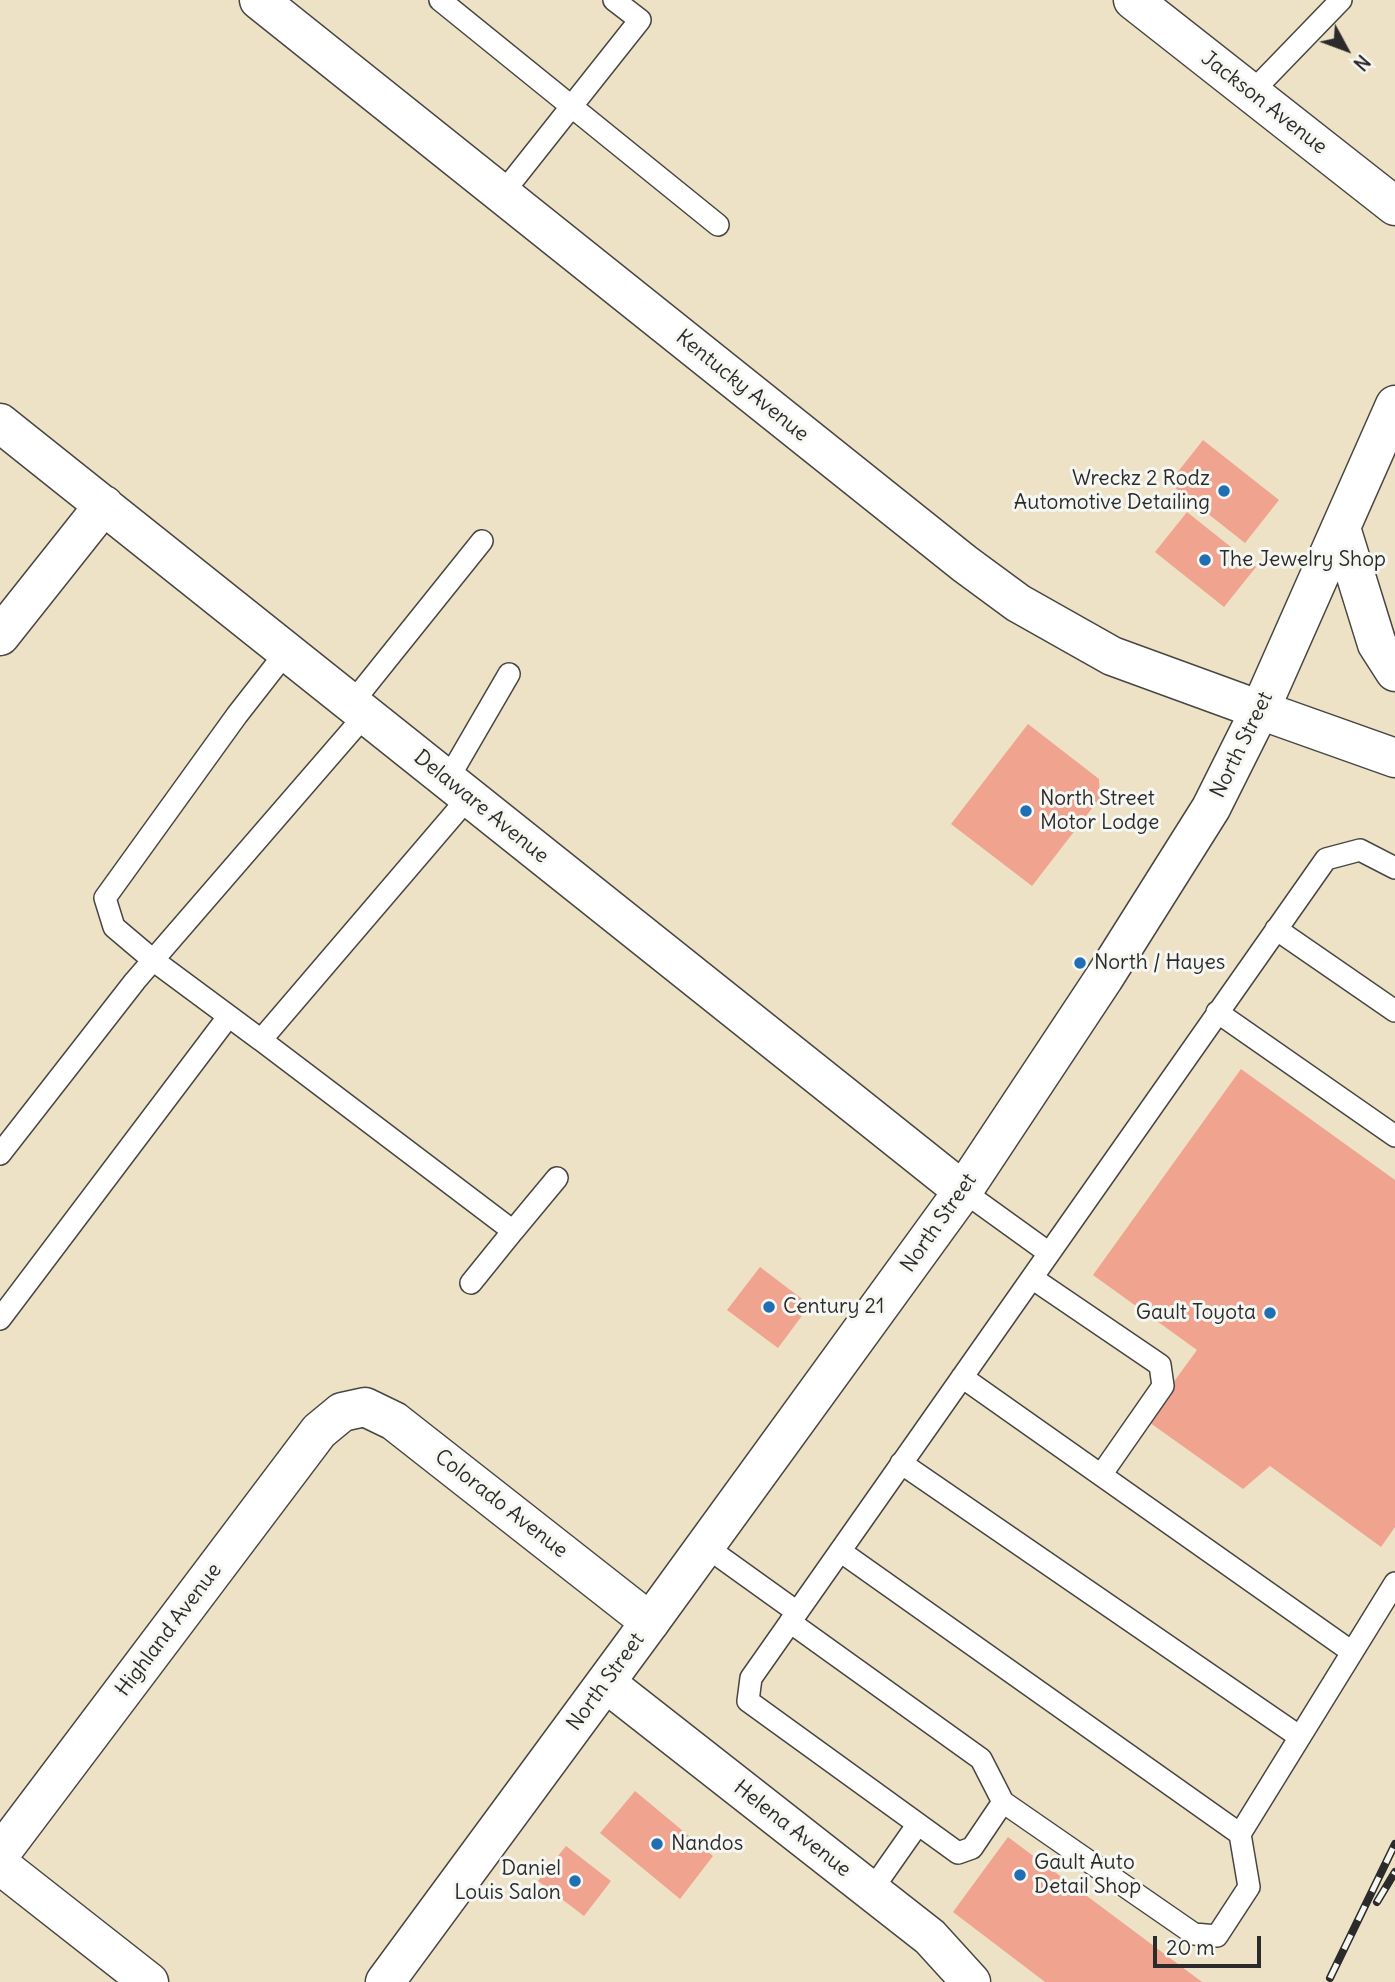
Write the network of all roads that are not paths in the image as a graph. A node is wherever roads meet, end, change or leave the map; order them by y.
1 (259, 0) edge
2 (440, 0) edge
3 (614, 0) edge
4 (1133, 0) edge
5 (1341, 0) edge
6 (1251, 93) junction
7 (571, 105) junction
8 (502, 194) junction
9 (1395, 206) edge
10 (718, 225) dead end
11 (1395, 405) edge
12 (0, 423) edge
13 (104, 505) junction
14 (1340, 528) junction
15 (482, 541) dead end
16 (0, 635) edge
17 (287, 651) junction
18 (1395, 672) edge
19 (509, 674) dead end
20 (359, 708) junction
21 (1260, 710) junction
22 (1395, 758) edge
23 (458, 788) junction
24 (1395, 868) edge
25 (1276, 929) junction
26 (153, 960) junction
27 (1395, 1011) edge
28 (1217, 1012) junction
29 (228, 1017) junction
30 (261, 1041) junction
31 (1395, 1136) edge
32 (0, 1154) edge
33 (557, 1178) dead end
34 (963, 1191) junction
35 (513, 1231) junction
36 (1049, 1254) junction
37 (1032, 1278) junction
38 (471, 1283) dead end
39 (0, 1319) edge
40 (962, 1377) junction
41 (342, 1412) joint
42 (901, 1463) junction
43 (1101, 1475) junction
44 (705, 1546) junction
45 (840, 1551) junction
46 (1395, 1583) edge
47 (794, 1617) junction
48 (650, 1622) junction
49 (1352, 1653) junction
50 (606, 1683) junction
51 (1300, 1737) junction
52 (1003, 1802) junction
53 (918, 1824) junction
54 (1241, 1834) junction
55 (0, 1854) edge
56 (0, 1865) edge
57 (871, 1891) junction
58 (149, 1982) edge
59 (385, 1982) edge
60 (971, 1982) edge

1 - 8 street, Kentucky Avenue
2 - 7 lane
3 - 7 lane
4 - 6 street, Jackson Avenue
5 - 6 lane
6 - 9 street, Jackson Avenue
7 - 8 lane
7 - 10 lane
8 - 21 street, Kentucky Avenue
11 - 14 street, North Street
12 - 13 street, Delaware Avenue
13 - 16 street
13 - 17 street, Delaware Avenue
14 - 18 street
14 - 21 street, North Street
15 - 20 lane
17 - 20 street, Delaware Avenue
17 - 26 lane
19 - 23 lane
20 - 23 street, Delaware Avenue
20 - 26 lane
21 - 22 street, Kentucky Avenue
21 - 34 street, North Street
23 - 30 lane
23 - 34 street, Delaware Avenue
24 - 25 lane
25 - 27 lane
25 - 28 lane
26 - 29 lane
26 - 32 lane
28 - 31 lane
28 - 36 lane
29 - 30 lane
29 - 39 lane
30 - 35 lane
33 - 35 lane
34 - 36 lane
34 - 44 street, North Street
35 - 38 lane
36 - 37 lane
37 - 40 lane
37 - 43 lane
40 - 42 lane
40 - 43 lane
41 - 48 street, Colorado Avenue
41 - 55 street, Highland Avenue
42 - 45 lane
42 - 51 lane
43 - 49 lane
44 - 47 lane
44 - 48 street, North Street
45 - 47 lane
45 - 54 lane
46 - 49 lane
47 - 52 lane
47 - 53 lane
48 - 50 street, North Street
49 - 51 lane
50 - 57 street, Helena Avenue
50 - 59 street, North Street
51 - 54 lane
52 - 53 lane
52 - 54 lane
53 - 57 lane
56 - 58 street
57 - 60 street, Helena Avenue

